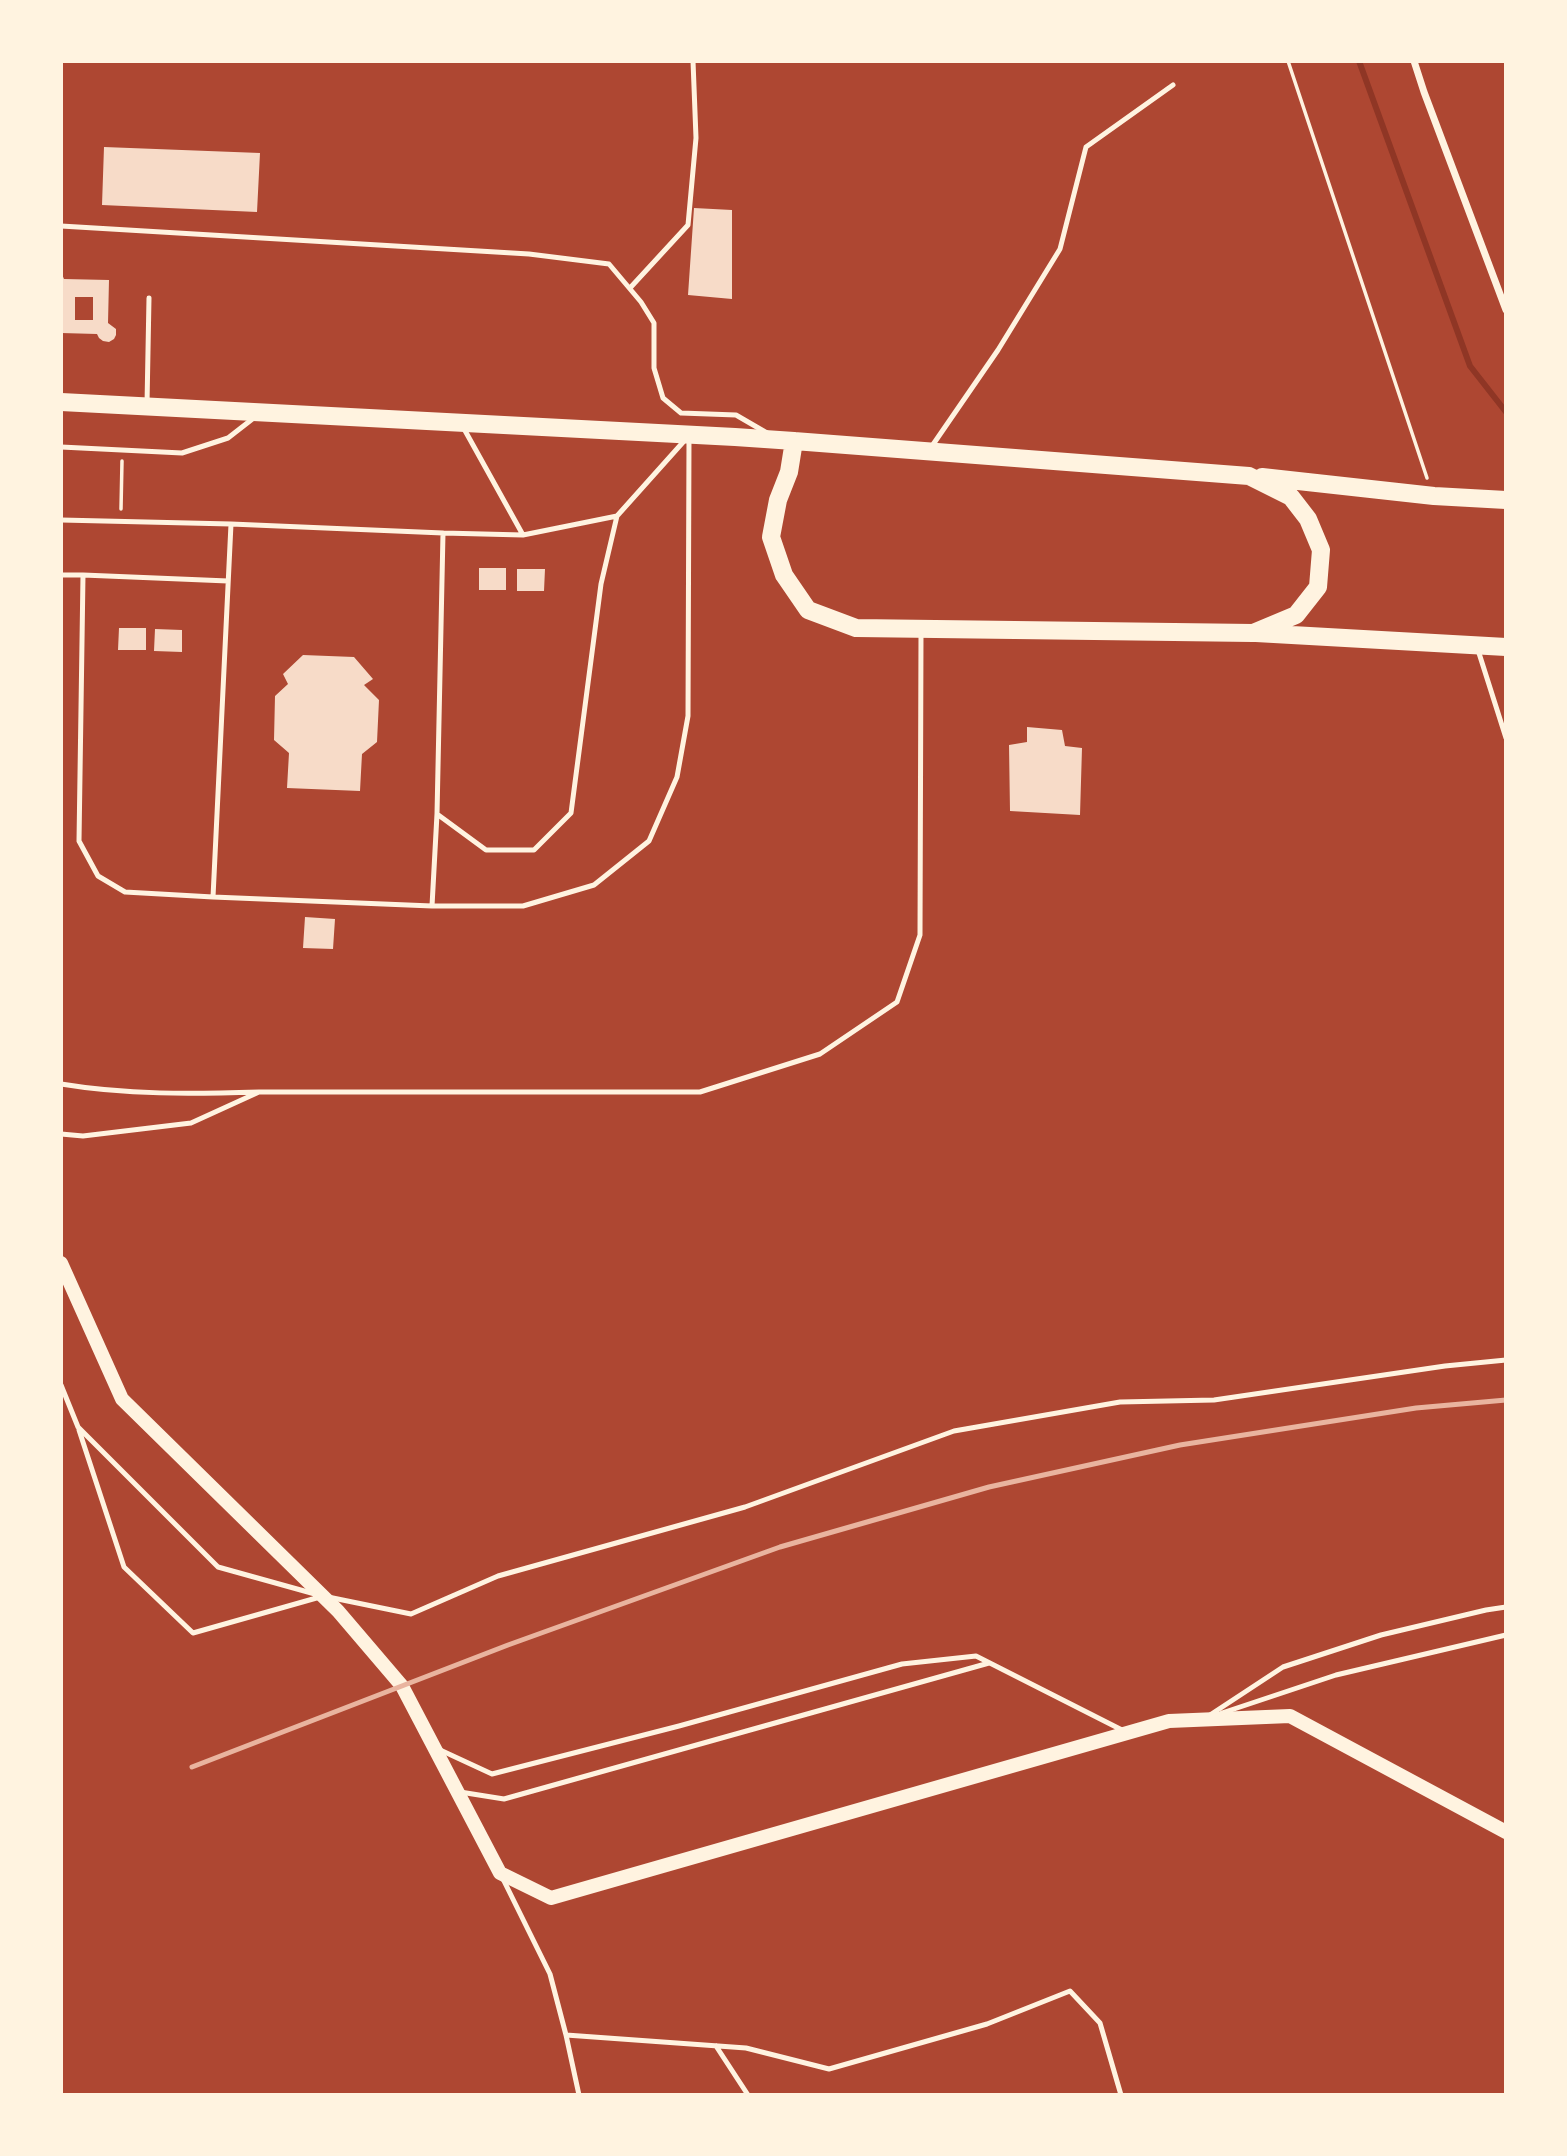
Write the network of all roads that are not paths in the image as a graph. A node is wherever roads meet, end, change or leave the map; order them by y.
1 (694, 61) edge
2 (1414, 61) edge
3 (1173, 85) dead end
4 (61, 226) edge
5 (630, 288) junction
6 (149, 298) dead end
7 (1506, 310) edge
8 (61, 402) edge
9 (147, 407) junction
10 (260, 413) junction
11 (462, 425) junction
12 (689, 435) junction
13 (787, 441) junction
14 (61, 447) edge
15 (929, 452) junction
16 (1249, 476) junction
17 (1506, 500) edge
18 (617, 516) junction
19 (61, 520) edge
20 (231, 524) junction
21 (443, 533) junction
22 (523, 535) junction
23 (61, 575) edge
24 (83, 575) junction
25 (228, 581) junction
26 (921, 630) junction
27 (1253, 633) junction
28 (1477, 646) junction
29 (1506, 646) edge
30 (1506, 737) edge
31 (438, 814) junction
32 (213, 897) junction
33 (432, 906) junction
34 (61, 1084) edge
35 (259, 1092) junction
36 (61, 1134) edge
37 (61, 1263) edge
38 (1506, 1360) edge
39 (61, 1385) edge
40 (78, 1427) junction
41 (323, 1596) junction
42 (1506, 1607) edge
43 (1506, 1635) edge
44 (989, 1663) junction
45 (1203, 1720) junction
46 (1128, 1733) junction
47 (433, 1746) junction
48 (456, 1791) junction
49 (1506, 1832) edge
50 (500, 1872) junction
51 (566, 2035) junction
52 (716, 2046) junction
53 (579, 2095) edge
54 (748, 2095) edge
55 (1121, 2095) edge

1 - 5 lane
2 - 7 street
3 - 15 lane
4 - 5 lane
5 - 13 lane
6 - 9 lane
8 - 9 highway
9 - 10 highway
10 - 11 highway
10 - 14 lane
11 - 12 highway
11 - 22 lane
12 - 13 highway
12 - 18 lane
12 - 33 lane
13 - 15 highway
13 - 26 highway
15 - 16 highway
16 - 17 highway
16 - 27 highway
18 - 22 lane
18 - 31 lane
19 - 20 lane
20 - 21 lane
20 - 25 lane
21 - 22 lane
21 - 31 lane
23 - 24 lane
24 - 25 lane
24 - 32 lane
25 - 32 lane
26 - 27 highway
26 - 35 lane
27 - 28 highway
28 - 29 highway
28 - 30 lane
31 - 33 lane
32 - 33 lane
34 - 35 lane
35 - 36 lane
37 - 41 main road
38 - 41 lane
39 - 40 lane
40 - 41 lane
40 - 41 lane
41 - 47 main road
42 - 45 lane
43 - 45 lane
44 - 46 lane
44 - 47 lane
44 - 48 lane
45 - 46 main road
45 - 49 main road
46 - 50 main road
47 - 48 main road
48 - 50 main road
50 - 51 lane
51 - 52 lane
51 - 53 lane
52 - 54 lane
52 - 55 lane

